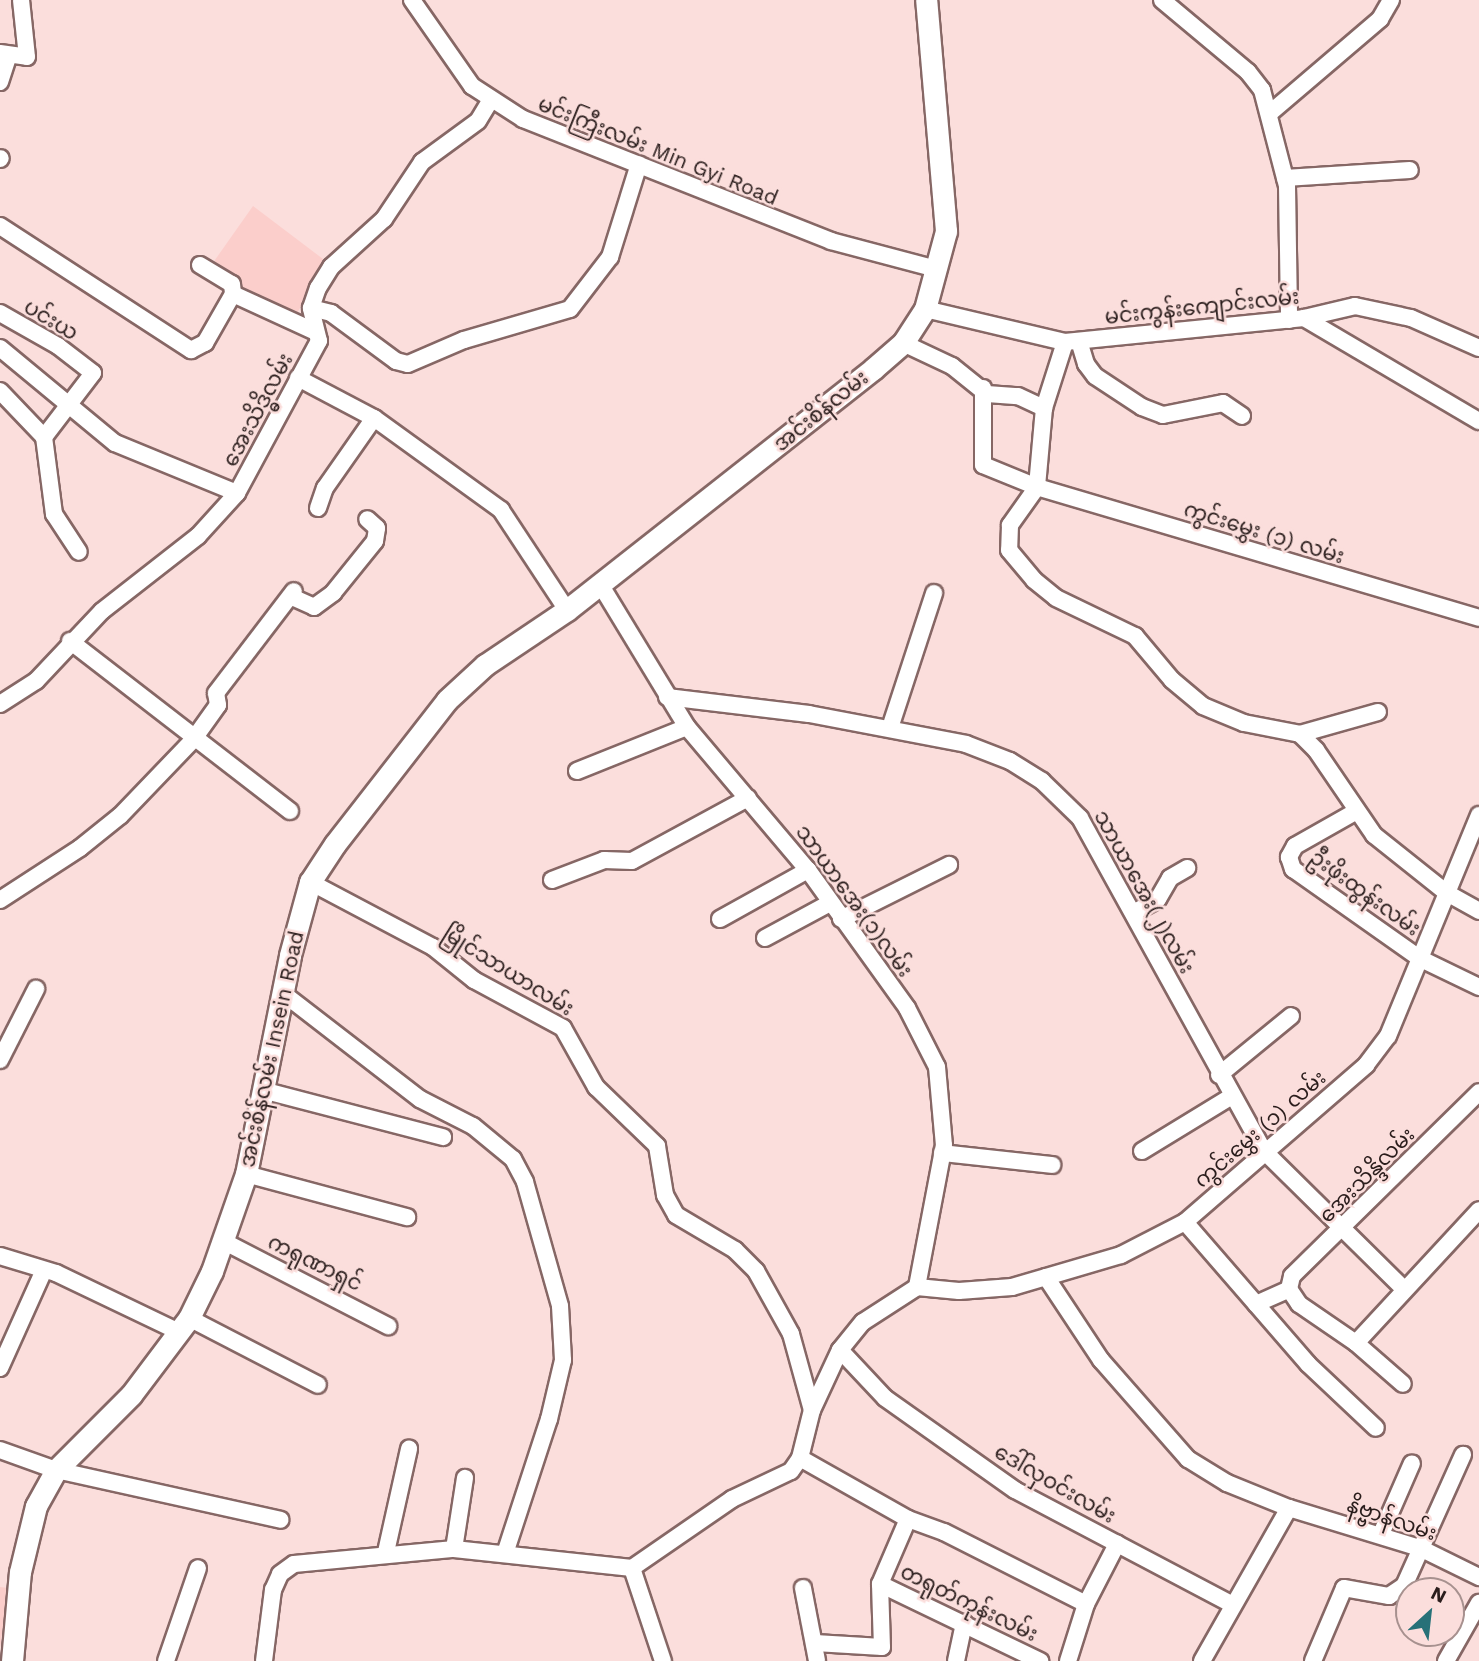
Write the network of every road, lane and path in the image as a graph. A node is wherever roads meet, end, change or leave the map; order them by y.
1 (22, 0) edge
2 (412, 0) edge
3 (926, 0) edge
4 (1162, 0) edge
5 (1391, 0) edge
6 (4, 55) edge
7 (0, 82) edge
8 (490, 101) junction
9 (1270, 113) junction
10 (639, 164) junction
11 (1410, 170) dead end
12 (1285, 178) junction
13 (0, 226) edge
14 (200, 265) dead end
15 (936, 269) junction
16 (233, 294) junction
17 (311, 307) junction
18 (925, 309) junction
19 (0, 313) edge
20 (1297, 319) junction
21 (316, 332) junction
22 (1072, 342) junction
23 (903, 343) junction
24 (0, 348) edge
25 (1479, 348) edge
26 (298, 378) junction
27 (983, 388) junction
28 (0, 391) edge
29 (69, 404) junction
30 (1044, 408) junction
31 (1242, 416) dead end
32 (374, 418) junction
33 (1479, 421) edge
34 (44, 436) junction
35 (1037, 487) junction
36 (237, 493) junction
37 (318, 508) dead end
38 (367, 519) dead end
39 (673, 528) joint
40 (79, 552) dead end
41 (600, 584) junction
42 (934, 593) dead end
43 (567, 610) junction
44 (1479, 618) edge
45 (70, 641) junction
46 (667, 697) junction
47 (0, 704) edge
48 (1378, 712) dead end
49 (687, 727) junction
50 (890, 729) junction
51 (1300, 734) junction
52 (193, 740) junction
53 (577, 771) dead end
54 (748, 799) junction
55 (290, 811) dead end
56 (1355, 812) junction
57 (1479, 815) edge
58 (949, 865) dead end
59 (1187, 868) dead end
60 (808, 870) junction
61 (552, 880) dead end
62 (310, 882) junction
63 (1447, 893) junction
64 (0, 900) edge
65 (830, 902) junction
66 (1479, 911) edge
67 (1135, 912) junction
68 (720, 919) dead end
69 (841, 919) junction
70 (765, 938) dead end
71 (1419, 958) junction
72 (1479, 988) edge
73 (36, 989) dead end
74 (284, 994) junction
75 (1291, 1016) dead end
76 (0, 1060) edge
77 (1219, 1075) junction
78 (265, 1091) junction
79 (1479, 1092) edge
80 (1232, 1096) junction
81 (443, 1137) dead end
82 (1142, 1151) dead end
83 (1265, 1151) junction
84 (942, 1153) junction
85 (1052, 1165) dead end
86 (246, 1174) junction
87 (1479, 1210) edge
88 (407, 1217) dead end
89 (1185, 1222) junction
90 (1341, 1230) junction
91 (223, 1241) junction
92 (0, 1256) edge
93 (44, 1270) junction
94 (1046, 1277) junction
95 (917, 1287) junction
96 (1289, 1289) junction
97 (1404, 1289) junction
98 (1256, 1304) junction
99 (183, 1325) junction
100 (388, 1326) dead end
101 (1356, 1343) junction
102 (840, 1350) junction
103 (0, 1368) edge
104 (1403, 1384) dead end
105 (318, 1385) dead end
106 (812, 1410) junction
107 (1376, 1428) dead end
108 (409, 1449) dead end
109 (0, 1450) edge
110 (1463, 1455) dead end
111 (800, 1458) junction
112 (1412, 1463) dead end
113 (56, 1470) junction
114 (465, 1478) dead end
115 (1289, 1508) junction
116 (281, 1520) dead end
117 (908, 1520) junction
118 (1381, 1534) junction
119 (1117, 1544) junction
120 (1420, 1548) junction
121 (454, 1549) junction
122 (386, 1552) junction
123 (505, 1554) junction
124 (198, 1568) dead end
125 (632, 1568) junction
126 (1479, 1577) edge
127 (880, 1584) junction
128 (803, 1588) dead end
129 (1479, 1603) edge
130 (1086, 1604) junction
131 (1233, 1605) junction
132 (964, 1623) junction
133 (815, 1643) junction
134 (12, 1661) edge
135 (166, 1661) edge
136 (264, 1661) edge
137 (663, 1661) edge
138 (817, 1661) edge
139 (956, 1661) edge
140 (1040, 1661) edge
141 (1068, 1661) edge
142 (1202, 1661) edge
143 (1313, 1661) edge
144 (1446, 1661) edge

1 - 6 street
2 - 8 street, မင်းကြီးလမ်း Min Gyi Road
3 - 15 main road
4 - 9 street
5 - 9 street
6 - 7 street
8 - 10 street, မင်းကြီးလမ်း Min Gyi Road
8 - 17 street
9 - 12 street
10 - 15 street, မင်းကြီးလမ်း Min Gyi Road
10 - 17 street
11 - 12 street
12 - 20 street
13 - 16 street
14 - 16 street
15 - 18 main road, အင်းစိန်လမ်း
16 - 21 street
17 - 21 street, အေးသိဒ္ဓိလမ်း
18 - 22 street, မင်းကွန်းကျောင်းလမ်း
18 - 23 main road, အင်းစိန်လမ်း
19 - 29 street, ပင်းယ
20 - 22 street, မင်းကွန်းကျောင်းလမ်း
20 - 25 street, မင်းကွန်းကျောင်းလမ်း
20 - 33 street
21 - 26 street, အေးသိဒ္ဓိလမ်း
22 - 30 street
22 - 31 street
23 - 27 street
23 - 39 main road, အင်းစိန်လမ်း
24 - 29 street
26 - 32 street
26 - 36 street, အေးသိဒ္ဓိလမ်း
27 - 30 street
27 - 35 street, ကွင်းမွှေး (၁) လမ်း
28 - 34 street
29 - 34 street
29 - 36 street
30 - 35 street
32 - 37 street
32 - 43 street
34 - 40 street
35 - 44 street, ကွင်းမွှေး (၁) လမ်း
35 - 51 street
36 - 45 street, အေးသိဒ္ဓိလမ်း
38 - 52 street
39 - 41 main road, အင်းစိန်လမ်း Insein Road
41 - 43 main road, အင်းစိန်လမ်း Insein Road
41 - 46 street, သာယာအေး(၁)လမ်း
42 - 50 street
43 - 62 main road, အင်းစိန်လမ်း Insein Road
45 - 47 street, အေးသိဒ္ဓိလမ်း
45 - 52 street
46 - 49 street, သာယာအေး(၁)လမ်း
46 - 50 street, သာယာအေး(၂)လမ်း
48 - 51 street
49 - 53 street
49 - 54 street, သာယာအေး(၁)လမ်း
50 - 67 street, သာယာအေး(၂)လမ်း
51 - 56 street
52 - 55 street
52 - 64 street
54 - 60 street, သာယာအေး(၁)လမ်း
54 - 61 street
56 - 63 street
56 - 71 street, ဦးဖိုးထွန်းလမ်း
57 - 63 street, ကွင်းမွှေး (၁) လမ်း
58 - 69 street
59 - 67 street
60 - 65 street, သာယာအေး(၁)လမ်း
60 - 68 street
62 - 74 main road, အင်းစိန်လမ်း Insein Road
62 - 106 street, မြိုင်သာယာလမ်း
63 - 66 street
63 - 71 street, ကွင်းမွှေး (၁) လမ်း
65 - 69 street, သာယာအေး(၁)လမ်း
65 - 70 street
67 - 77 street, သာယာအေး(၂)လမ်း
69 - 84 street, သာယာအေး(၁)လမ်း
71 - 72 street
71 - 83 street, ကွင်းမွှေး (၁) လမ်း
73 - 76 street
74 - 78 main road, အင်းစိန်လမ်း Insein Road
74 - 123 street
75 - 77 street
77 - 80 street, သာယာအေး(၂)လမ်း
78 - 81 street
78 - 86 main road, အင်းစိန်လမ်း Insein Road
79 - 90 street, အေးသိန္ဒိလမ်း
80 - 82 street
80 - 83 street, သာယာအေး(၂)လမ်း
83 - 89 street, ကွင်းမွှေး (၁) လမ်း
83 - 90 street, သာယာအေး(၂)လမ်း
84 - 85 street
84 - 95 street, သာယာအေး(၁)လမ်း
86 - 88 street
86 - 91 main road, အင်းစိန်လမ်း Insein Road
87 - 97 street
89 - 94 street, ကွင်းမွှေး (၁) လမ်း
89 - 98 street
90 - 96 street, အေးသိန္ဒိလမ်း
90 - 97 street, သာယာအေး(၂)လမ်း
91 - 99 main road, အင်းစိန်လမ်း Insein Road
91 - 100 street, ကရုဏာရှင်
92 - 93 street
93 - 99 street
93 - 103 street
94 - 95 street, ကွင်းမွှေး (၁) လမ်း
94 - 115 street, နိဗ္ဗာန်လမ်း
95 - 102 street
96 - 98 street
96 - 101 street
97 - 101 street
98 - 107 street
99 - 105 street
99 - 113 main road, အင်းစိန်လမ်း Insein Road
101 - 104 street
102 - 106 street
102 - 119 street, ဒေါ်လှဝင်းလမ်း
106 - 111 street
108 - 122 street
109 - 113 street
110 - 120 street
111 - 117 street
111 - 125 street
112 - 118 street
113 - 116 street
113 - 134 main road, အင်းစိန်လမ်း Insein Road
114 - 121 street
115 - 118 street, နိဗ္ဗာန်လမ်း
115 - 131 street
117 - 127 street
117 - 130 street
118 - 120 street, နိဗ္ဗာန်လမ်း
119 - 130 street
119 - 131 street, ဒေါ်လှဝင်းလမ်း
120 - 126 street, နိဗ္ဗာန်လမ်း
120 - 143 street
121 - 122 street
121 - 123 street
122 - 136 street
123 - 125 street
124 - 135 street
125 - 137 street
127 - 132 street, တရုတ်ကုန်းလမ်း
127 - 133 street
128 - 133 street
129 - 144 street
130 - 141 street
131 - 142 street
132 - 139 street
132 - 140 street, တရုတ်ကုန်းလမ်း
133 - 138 street

